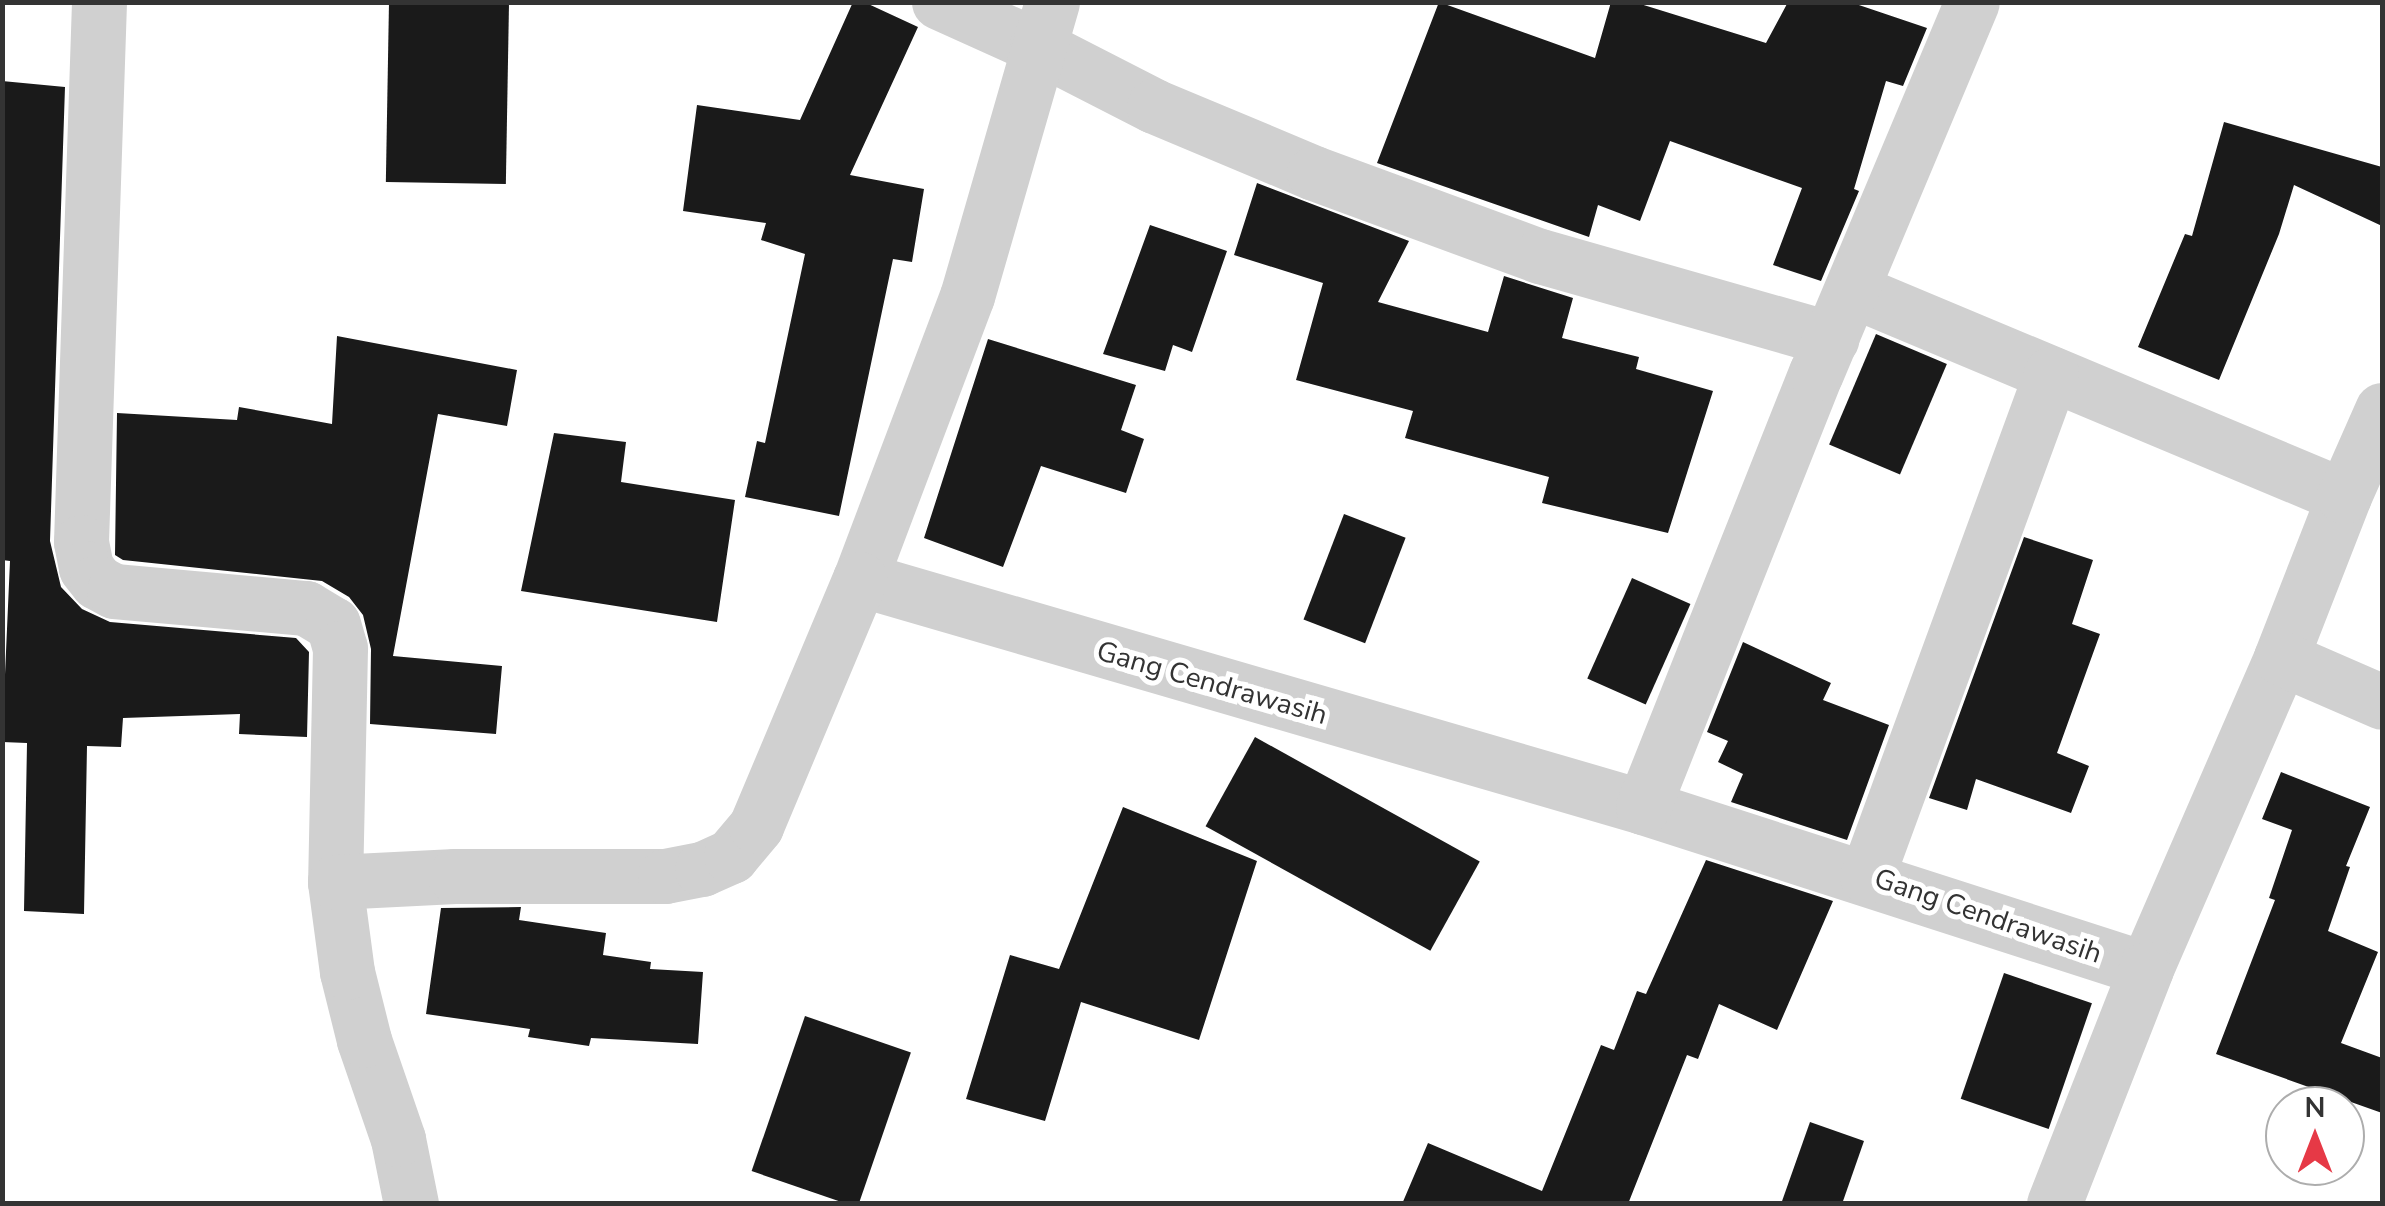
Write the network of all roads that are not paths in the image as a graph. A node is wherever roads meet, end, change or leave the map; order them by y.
1 (98, 2) edge
2 (938, 2) edge
3 (1972, 2) edge
4 (1044, 24) edge
5 (1852, 290) junction
6 (1831, 340) junction
7 (2051, 374) junction
8 (2382, 410) edge
9 (2344, 496) junction
10 (860, 579) junction
11 (2281, 658) junction
12 (2382, 702) edge
13 (1643, 806) junction
14 (1867, 876) junction
15 (335, 882) junction
16 (2146, 969) junction
17 (411, 1204) edge
18 (2054, 1204) edge

1 - 15 street
2 - 4 street
3 - 5 street
4 - 6 street
4 - 10 street
5 - 6 street
5 - 7 street
6 - 13 street
7 - 9 street
7 - 14 street
8 - 9 street
9 - 11 street
10 - 13 street, Gang Cendrawasih
10 - 15 street
11 - 12 street
11 - 16 street
13 - 14 street, Gang Cendrawasih
14 - 16 street, Gang Cendrawasih
15 - 17 street
16 - 18 street

